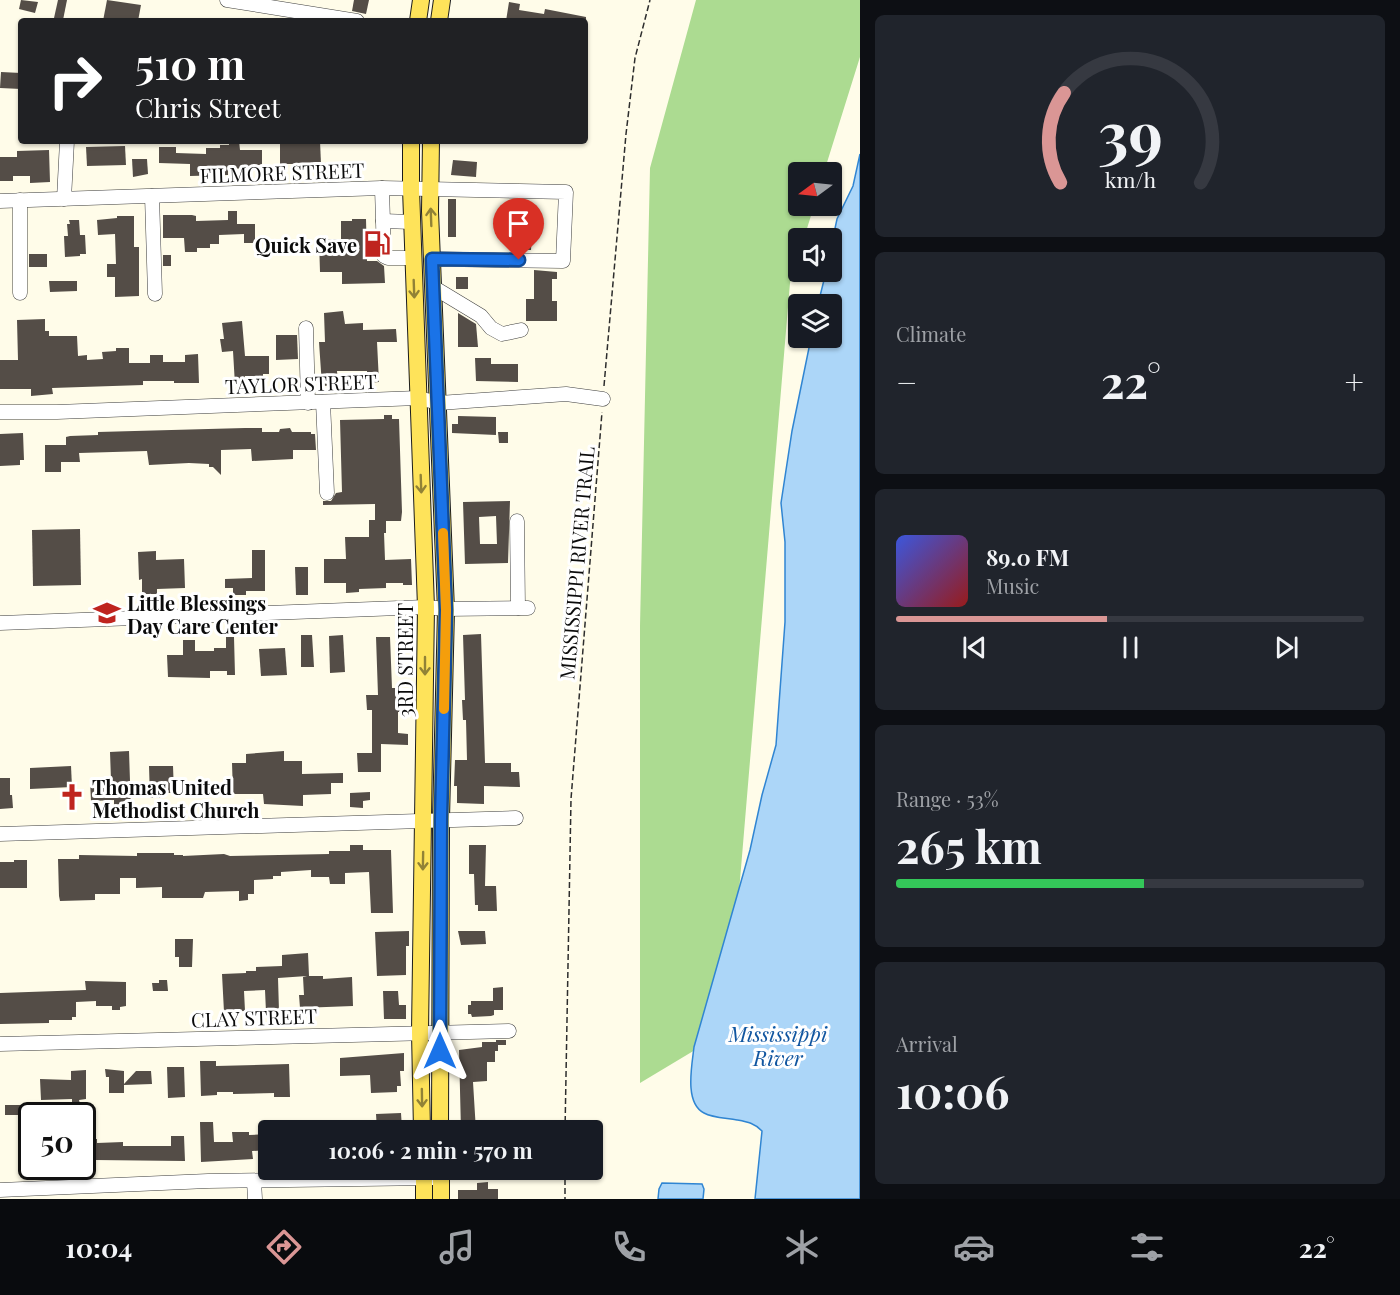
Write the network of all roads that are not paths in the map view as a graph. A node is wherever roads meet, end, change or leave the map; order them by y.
1 (227, 0) edge
2 (420, 0) edge
3 (442, 0) edge
4 (338, 18) edge
5 (418, 18) edge
6 (439, 18) edge
7 (67, 144) edge
8 (411, 144) edge
9 (431, 144) edge
10 (382, 188) junction
11 (411, 189) junction
12 (431, 190) junction
13 (152, 196) junction
14 (64, 199) junction
15 (20, 200) junction
16 (0, 201) edge
17 (383, 221) junction
18 (412, 222) junction
19 (413, 258) junction
20 (432, 259) junction
21 (434, 286) junction
22 (20, 293) dead end
23 (155, 294) dead end
24 (306, 328) dead end
25 (521, 330) dead end
26 (418, 398) junction
27 (603, 399) road end
28 (308, 402) junction
29 (323, 402) junction
30 (439, 403) junction
31 (0, 412) edge
32 (327, 493) dead end
33 (517, 521) dead end
34 (426, 607) junction
35 (445, 609) junction
36 (0, 623) edge
37 (516, 818) dead end
38 (433, 819) junction
39 (0, 834) edge
40 (509, 1031) dead end
41 (420, 1032) junction
42 (440, 1032) junction
43 (0, 1044) edge
44 (423, 1120) edge
45 (440, 1120) edge
46 (279, 1180) edge
47 (430, 1180) edge
48 (434, 1180) edge
49 (254, 1181) junction
50 (0, 1190) edge
51 (255, 1199) edge
52 (424, 1199) edge
53 (441, 1199) edge

1 - 4 street
2 - 5 main road
3 - 6 main road
7 - 14 street
8 - 11 main road, 3RD STREET
9 - 12 main road, 3RD STREET
10 - 11 street, FILMORE STREET
10 - 13 street, FILMORE STREET
10 - 17 street
11 - 12 street, FILMORE STREET
11 - 18 main road, 3RD STREET
20 -> 12 main road, 3RD STREET
12 - 20 street, FILMORE STREET
13 - 14 street, FILMORE STREET
13 - 23 street
14 - 15 street, FILMORE STREET
15 - 16 street, FILMORE STREET
15 - 22 street
17 - 18 street
17 - 19 street
18 - 19 main road, 3RD STREET
19 -> 26 main road, 3RD STREET
20 - 21 main road, 3RD STREET
21 - 25 street
21 - 30 main road, 3RD STREET
24 - 28 street
26 - 29 street, TAYLOR STREET
26 - 30 street, TAYLOR STREET
26 -> 34 main road, 3RD STREET
27 - 30 street, TAYLOR STREET
28 - 29 street, TAYLOR STREET
28 - 31 street, TAYLOR STREET
29 - 32 street
30 - 35 main road, 3RD STREET
33 - 35 street
34 - 35 street
34 - 36 street
34 -> 38 main road, 3RD STREET
35 - 38 main road, 3RD STREET
37 - 38 street
38 - 39 street
38 -> 41 main road, 3RD STREET
38 - 42 main road, 3RD STREET
40 - 42 street, CLAY STREET
41 - 42 street, CLAY STREET
41 - 43 street, CLAY STREET
41 -> 44 main road, 3RD STREET
42 - 45 main road, 3RD STREET
46 - 49 street
47 - 52 main road
48 - 53 main road
49 - 50 street
49 - 51 street

